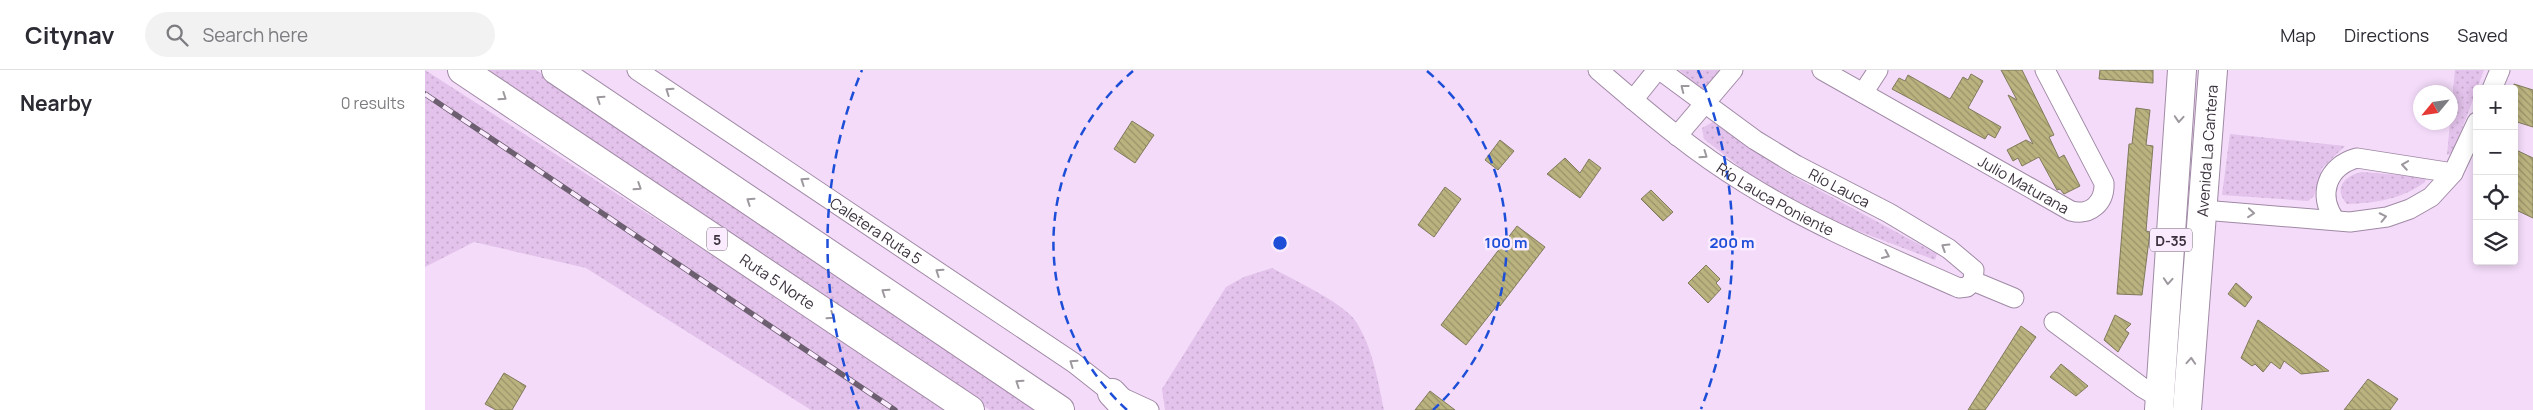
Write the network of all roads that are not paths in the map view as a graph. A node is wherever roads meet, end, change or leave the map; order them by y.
1 (462, 70) edge
2 (556, 70) edge
3 (637, 70) edge
4 (1598, 70) edge
5 (1658, 70) edge
6 (1733, 70) edge
7 (1822, 70) edge
8 (1878, 70) edge
9 (2045, 70) edge
10 (2182, 70) edge
11 (2206, 70) edge
12 (2213, 70) edge
13 (2500, 70) edge
14 (2494, 85) edge
15 (1863, 93) junction
16 (1633, 100) junction
17 (1705, 105) junction
18 (2210, 110) junction
19 (2473, 130) edge
20 (1677, 136) junction
21 (2453, 173) junction
22 (2203, 210) junction
23 (2335, 220) junction
24 (1973, 281) junction
25 (2014, 298) dead end
26 (2054, 322) dead end
27 (1120, 402) edge
28 (2160, 404) edge
29 (970, 410) edge
30 (1060, 410) edge
31 (1149, 410) edge
32 (2187, 410) edge

1 -> 29 highway, Ruta 5 Norte / 5
30 -> 2 highway
27 -> 3 street, Caletera Ruta 5
4 - 16 street, Río Lauca Poniente
5 - 16 street
17 -> 5 street, Río Lauca
6 - 17 street
7 - 15 street, Julio Maturana
8 - 15 street
9 - 15 street, Julio Maturana
10 -> 28 highway, Avenida La Cantera / D-35
11 - 18 highway
12 - 18 highway, Avenida La Cantera / D-35
13 - 14 street
16 - 20 street, Río Lauca Poniente
17 - 20 street
24 -> 17 street, Río Lauca
18 - 22 highway, Avenida La Cantera / D-35
19 - 21 street
20 -> 24 street, Río Lauca Poniente
23 -> 21 street
21 -> 23 street
22 -> 23 street
32 -> 22 highway, Avenida La Cantera / D-35
24 - 25 street
26 - 28 street
27 - 31 street, Caletera Ruta 5

